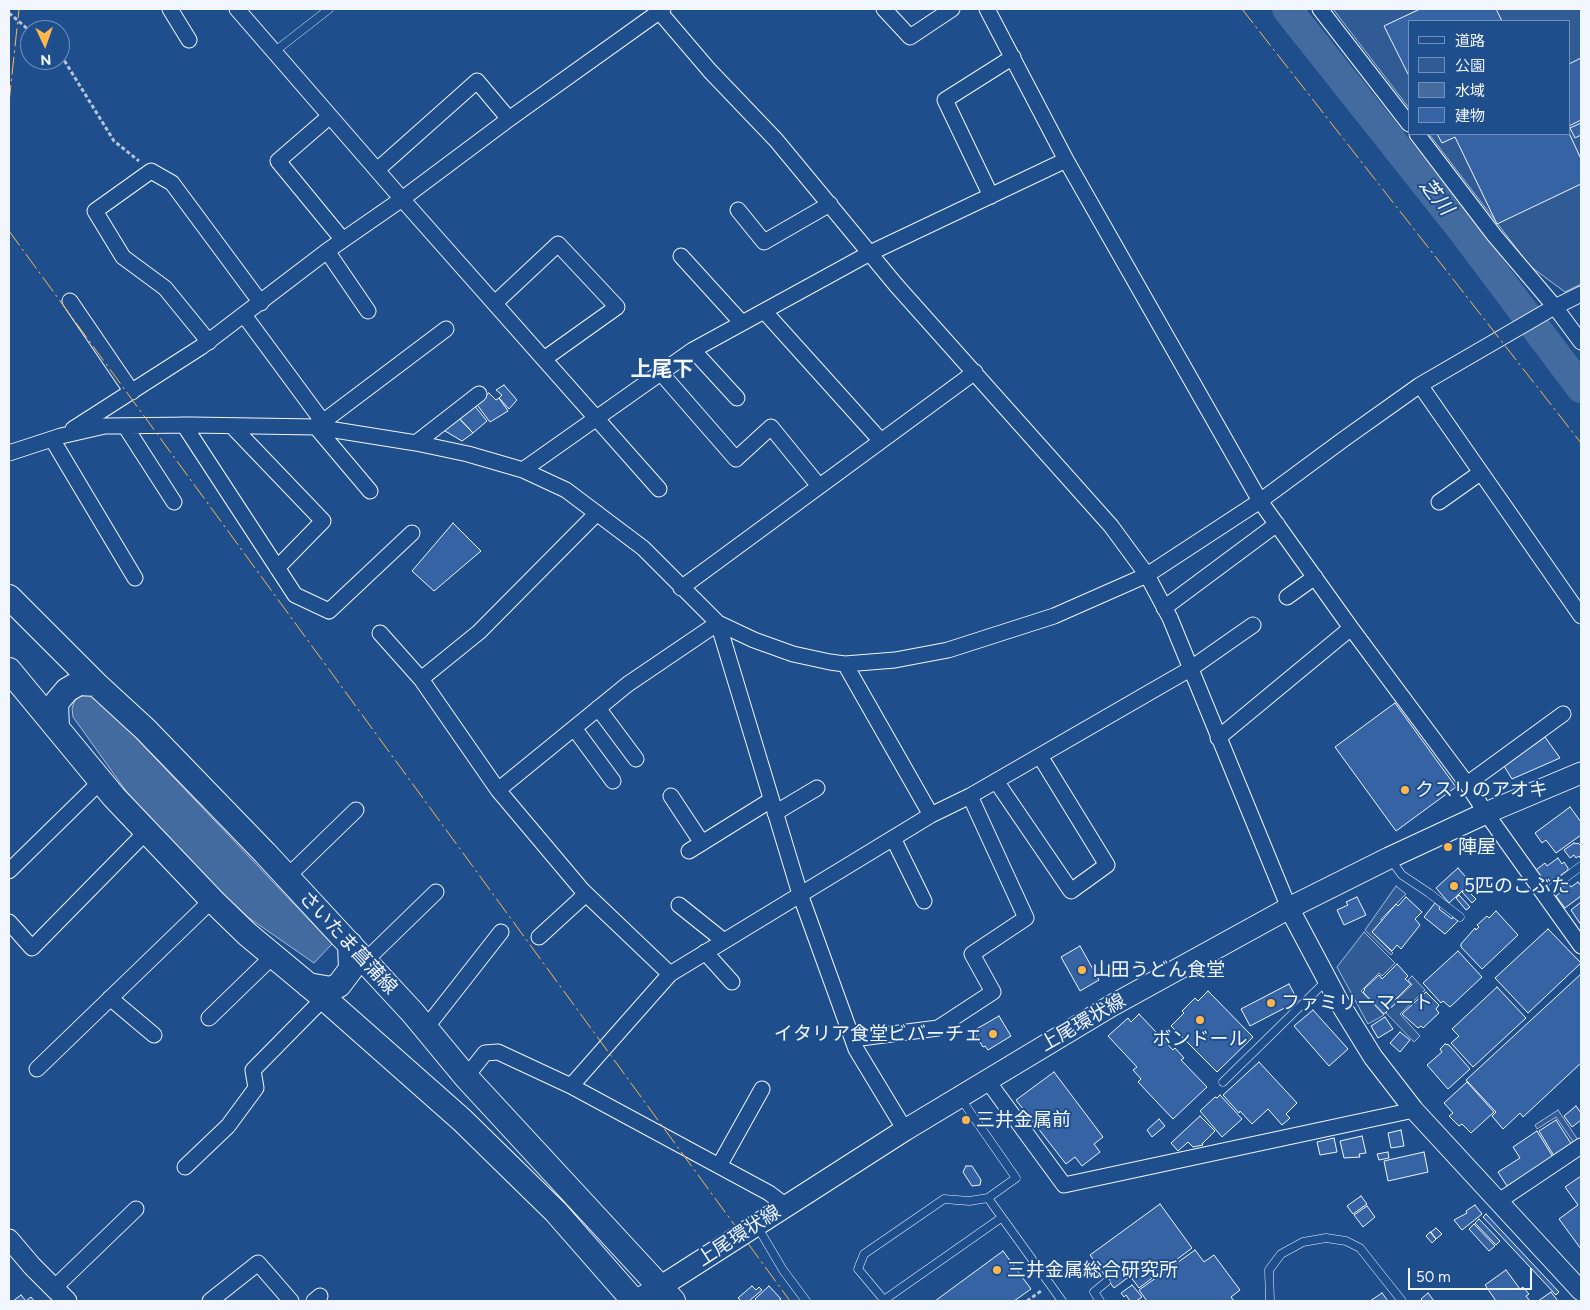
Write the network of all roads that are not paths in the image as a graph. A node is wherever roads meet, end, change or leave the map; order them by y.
1 (170, 9) edge
2 (237, 9) edge
3 (329, 9) edge
4 (884, 9) edge
5 (952, 9) edge
6 (987, 9) edge
7 (1320, 9) edge
8 (660, 10) edge
9 (189, 40) dead end
10 (274, 52) junction
11 (1013, 57) junction
12 (330, 116) junction
13 (509, 119) junction
14 (1408, 123) edge
15 (1418, 135) edge
16 (1066, 160) junction
17 (377, 170) junction
18 (991, 196) junction
19 (402, 199) junction
20 (830, 204) junction
21 (738, 210) dead end
22 (343, 240) junction
23 (327, 251) junction
24 (870, 253) junction
25 (681, 256) dead end
26 (1581, 294) edge
27 (70, 301) dead end
28 (260, 303) junction
29 (495, 303) junction
30 (1552, 308) junction
31 (368, 311) dead end
32 (764, 311) junction
33 (244, 315) junction
34 (742, 323) junction
35 (446, 329) dead end
36 (209, 342) junction
37 (1581, 342) edge
38 (693, 350) junction
39 (544, 359) junction
40 (974, 372) junction
41 (661, 373) junction
42 (1420, 385) junction
43 (132, 392) junction
44 (479, 394) dead end
45 (737, 398) dead end
46 (596, 418) junction
47 (320, 424) junction
48 (184, 425) junction
49 (126, 426) junction
50 (232, 426) junction
51 (57, 438) junction
52 (881, 441) junction
53 (416, 443) junction
54 (9, 453) edge
55 (523, 470) junction
56 (1480, 473) junction
57 (819, 486) junction
58 (659, 489) dead end
59 (370, 491) dead end
60 (1260, 501) junction
61 (174, 502) dead end
62 (1439, 502) dead end
63 (598, 513) junction
64 (1277, 524) junction
65 (412, 534) dead end
66 (277, 568) junction
67 (1147, 575) junction
68 (1315, 577) junction
69 (135, 578) dead end
70 (682, 588) junction
71 (9, 597) edge
72 (1287, 597) dead end
73 (1164, 608) junction
74 (1581, 616) edge
75 (718, 623) junction
76 (1253, 625) dead end
77 (1352, 628) junction
78 (380, 633) dead end
79 (845, 664) junction
80 (1190, 669) junction
81 (9, 670) edge
82 (421, 679) junction
83 (96, 684) junction
84 (598, 708) junction
85 (1563, 714) dead end
86 (56, 728) junction
87 (574, 728) junction
88 (1218, 738) junction
89 (1040, 756) junction
90 (636, 759) dead end
91 (1581, 773) edge
92 (613, 780) dead end
93 (101, 781) junction
94 (996, 781) junction
95 (1467, 784) junction
96 (817, 788) dead end
97 (498, 790) junction
98 (671, 796) dead end
99 (970, 796) junction
100 (773, 806) junction
101 (356, 810) dead end
102 (1486, 813) junction
103 (931, 815) junction
104 (147, 832) junction
105 (894, 838) junction
106 (1389, 858) junction
107 (1581, 866) edge
108 (9, 871) edge
109 (287, 877) junction
110 (436, 892) dead end
111 (586, 894) junction
112 (800, 894) junction
113 (1544, 894) junction
114 (212, 900) junction
115 (924, 901) dead end
116 (679, 905) dead end
117 (1288, 908) junction
118 (1460, 917) dead end
119 (9, 922) edge
120 (501, 932) dead end
121 (539, 937) dead end
122 (724, 940) junction
123 (1581, 946) edge
124 (357, 952) junction
125 (705, 952) junction
126 (273, 956) junction
127 (670, 974) junction
128 (1327, 980) junction
129 (732, 982) dead end
130 (316, 992) junction
131 (110, 998) junction
132 (209, 1018) dead end
133 (425, 1029) junction
134 (154, 1035) dead end
135 (853, 1039) junction
136 (37, 1069) dead end
137 (466, 1077) junction
138 (987, 1080) junction
139 (1223, 1082) dead end
140 (571, 1086) junction
141 (762, 1089) dead end
142 (960, 1096) junction
143 (1414, 1110) junction
144 (905, 1130) junction
145 (1581, 1146) edge
146 (719, 1166) junction
147 (185, 1167) dead end
148 (988, 1198) junction
149 (1498, 1201) junction
150 (786, 1206) junction
151 (136, 1209) dead end
152 (1001, 1218) junction
153 (756, 1225) junction
154 (9, 1239) edge
155 (1106, 1282) dead end
156 (54, 1288) junction
157 (1581, 1291) edge
158 (666, 1294) edge
159 (68, 1301) edge
160 (210, 1301) edge
161 (291, 1301) edge
162 (634, 1301) edge
163 (806, 1301) edge
164 (1062, 1301) edge
165 (1100, 1301) edge
166 (1270, 1301) edge
167 (1402, 1301) edge

1 - 9 street
2 - 10 street
3 - 10 lane
4 - 5 street
6 - 11 street
7 - 14 street
8 - 13 street
8 - 20 street
10 - 12 street
11 - 16 street
11 - 18 street
12 - 17 street
12 - 22 street
13 - 17 street
13 - 19 street
15 - 30 street
16 - 18 street
16 - 60 street
17 - 19 street
18 - 24 street
19 - 22 street
19 - 29 street
20 - 21 street
20 - 24 street
22 - 23 street
23 - 28 street
23 - 31 street
24 - 32 street
24 - 40 street
25 - 34 street
26 - 30 street
27 - 43 street
28 - 33 street
28 - 36 street
29 - 39 street
29 - 39 street
30 - 37 street
30 - 42 street
32 - 34 street
32 - 52 street
33 - 36 street
33 - 47 street
34 - 38 street
35 - 47 street
36 - 43 street
38 - 41 street
38 - 45 street
39 - 46 street
40 - 52 street
40 - 67 street
41 - 46 street
41 - 57 street
42 - 56 street
42 - 60 street
43 - 51 street
44 - 53 street
46 - 55 street
46 - 58 street
47 - 50 street
47 - 53 street
47 - 59 street
48 - 49 street
48 - 50 street
48 - 66 street
49 - 51 street
49 - 61 street
50 - 66 street
51 - 54 street
51 - 69 street
52 - 57 street
53 - 55 street
55 - 63 street
56 - 62 street
56 - 74 street
57 - 70 street
60 - 64 street
60 - 67 street
63 - 70 street
63 - 82 street
64 - 68 street
64 - 73 street
65 - 66 street
67 - 73 street
67 - 79 street
68 - 72 street
68 - 77 street
70 - 75 street
71 - 83 main road, さいたま菖蒲線
73 - 80 street
75 - 79 street
75 - 84 street
75 - 100 street
76 - 80 street
77 - 88 street
77 - 95 street
78 - 82 street
79 - 103 street
80 - 88 street
80 - 89 street
81 - 86 main road
82 - 97 street
83 - 86 main road
83 - 109 main road, さいたま菖蒲線
84 - 87 street
84 - 90 street
85 - 95 street
86 - 93 main road
87 - 92 street
87 - 97 street
88 - 117 street
89 - 94 street
89 - 94 street
91 - 102 main road, 上尾環状線
93 - 104 main road
93 - 108 street
94 - 99 street
95 - 102 street
96 - 100 street
97 - 111 street
98 - 100 street
99 - 103 street
99 - 135 street
100 - 112 street
101 - 109 street
102 - 106 main road, 上尾環状線
102 - 113 street
103 - 105 street
104 - 114 main road
104 - 119 street
105 - 112 street
105 - 115 street
106 - 117 main road, 上尾環状線
106 - 118 lane
107 - 113 lane
109 - 124 main road, さいたま菖蒲線
110 - 124 street
111 - 121 street
111 - 127 street
112 - 122 street
112 - 135 street
113 - 123 street
114 - 126 main road
114 - 131 street
116 - 122 street
117 - 128 street
117 - 138 main road, 上尾環状線
120 - 133 street
122 - 125 street
124 - 130 main road
124 - 133 main road, さいたま菖蒲線
125 - 127 street
125 - 129 street
126 - 130 main road
126 - 132 street
127 - 140 street
128 - 139 lane
128 - 143 street
130 - 147 street
130 - 162 main road
131 - 134 street
131 - 136 street
133 - 137 main road, さいたま菖蒲線
135 - 144 street
137 - 140 street
137 - 158 main road, さいたま菖蒲線
138 - 142 main road, 上尾環状線
138 - 143 street
140 - 146 street
141 - 146 street
142 - 144 main road, 上尾環状線
142 - 148 lane
143 - 149 street
144 - 150 main road, 上尾環状線
145 - 149 street
146 - 150 street
148 - 152 lane
148 - 152 lane
149 - 157 street
150 - 153 main road, 上尾環状線
151 - 156 street
152 - 164 lane
153 - 158 main road, 上尾環状線
153 - 163 lane
154 - 156 street
155 - 165 lane
156 - 159 street
158 - 162 main road, 上尾環状線
160 - 161 street
166 - 167 lane

